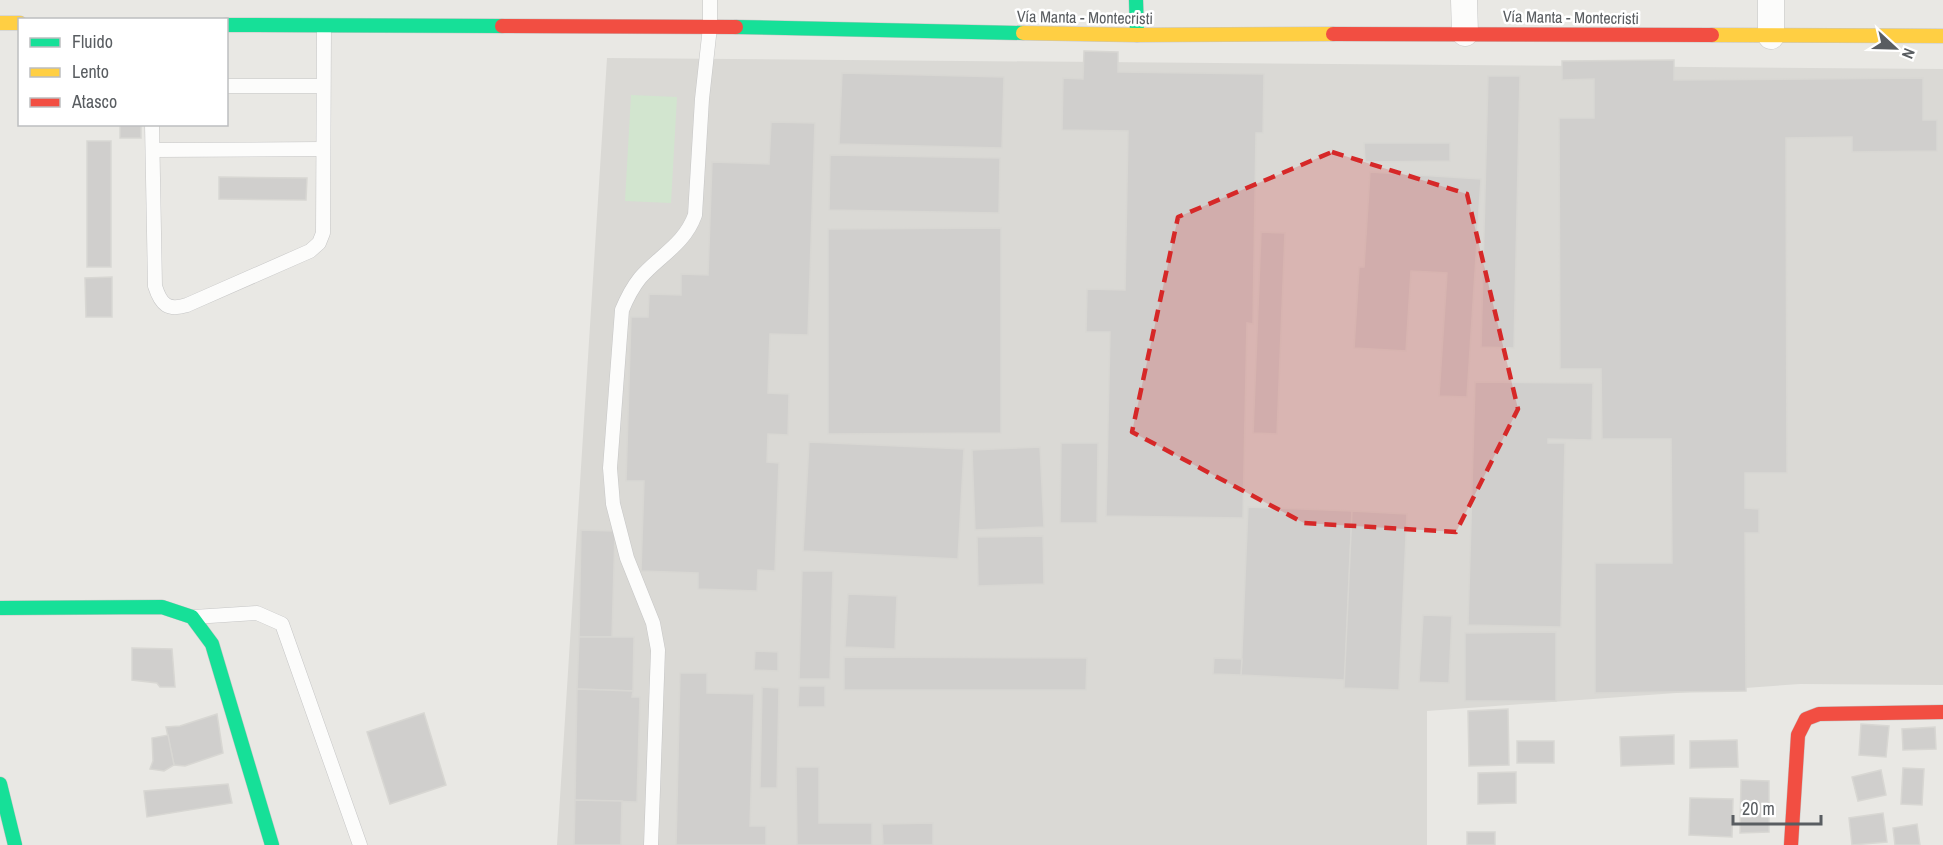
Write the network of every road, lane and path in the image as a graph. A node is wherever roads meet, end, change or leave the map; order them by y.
1 (710, 0) edge
2 (1136, 0) edge
3 (1464, 0) edge
4 (1771, 0) edge
5 (0, 23) edge
6 (18, 24) edge
7 (228, 25) edge
8 (324, 25) junction
9 (710, 27) junction
10 (1465, 33) junction
11 (1137, 35) junction
12 (1771, 36) junction
13 (1943, 36) edge
14 (228, 86) edge
15 (323, 86) junction
16 (152, 126) edge
17 (322, 149) junction
18 (153, 150) junction
19 (0, 608) edge
20 (192, 617) junction
21 (1943, 712) edge
22 (0, 784) edge
23 (15, 845) edge
24 (272, 845) edge
25 (360, 845) edge
26 (651, 845) edge
27 (1791, 845) edge

1 - 9 lane
2 - 11 main road
3 - 10 street
4 - 12 street
5 - 6 main road
7 - 8 main road, Vía Manta - Montecristi
8 - 9 main road, Vía Manta - Montecristi
8 - 15 lane
9 - 11 main road, Vía Manta - Montecristi
9 - 26 lane
10 - 11 main road, Vía Manta - Montecristi
10 - 12 main road, Vía Manta - Montecristi
12 - 13 main road, Vía Manta - Montecristi
14 - 15 lane
15 - 17 lane
16 - 18 lane
17 - 18 lane
17 - 18 lane
19 - 20 main road
20 - 24 main road
20 - 25 lane
21 - 27 main road
22 - 23 main road

